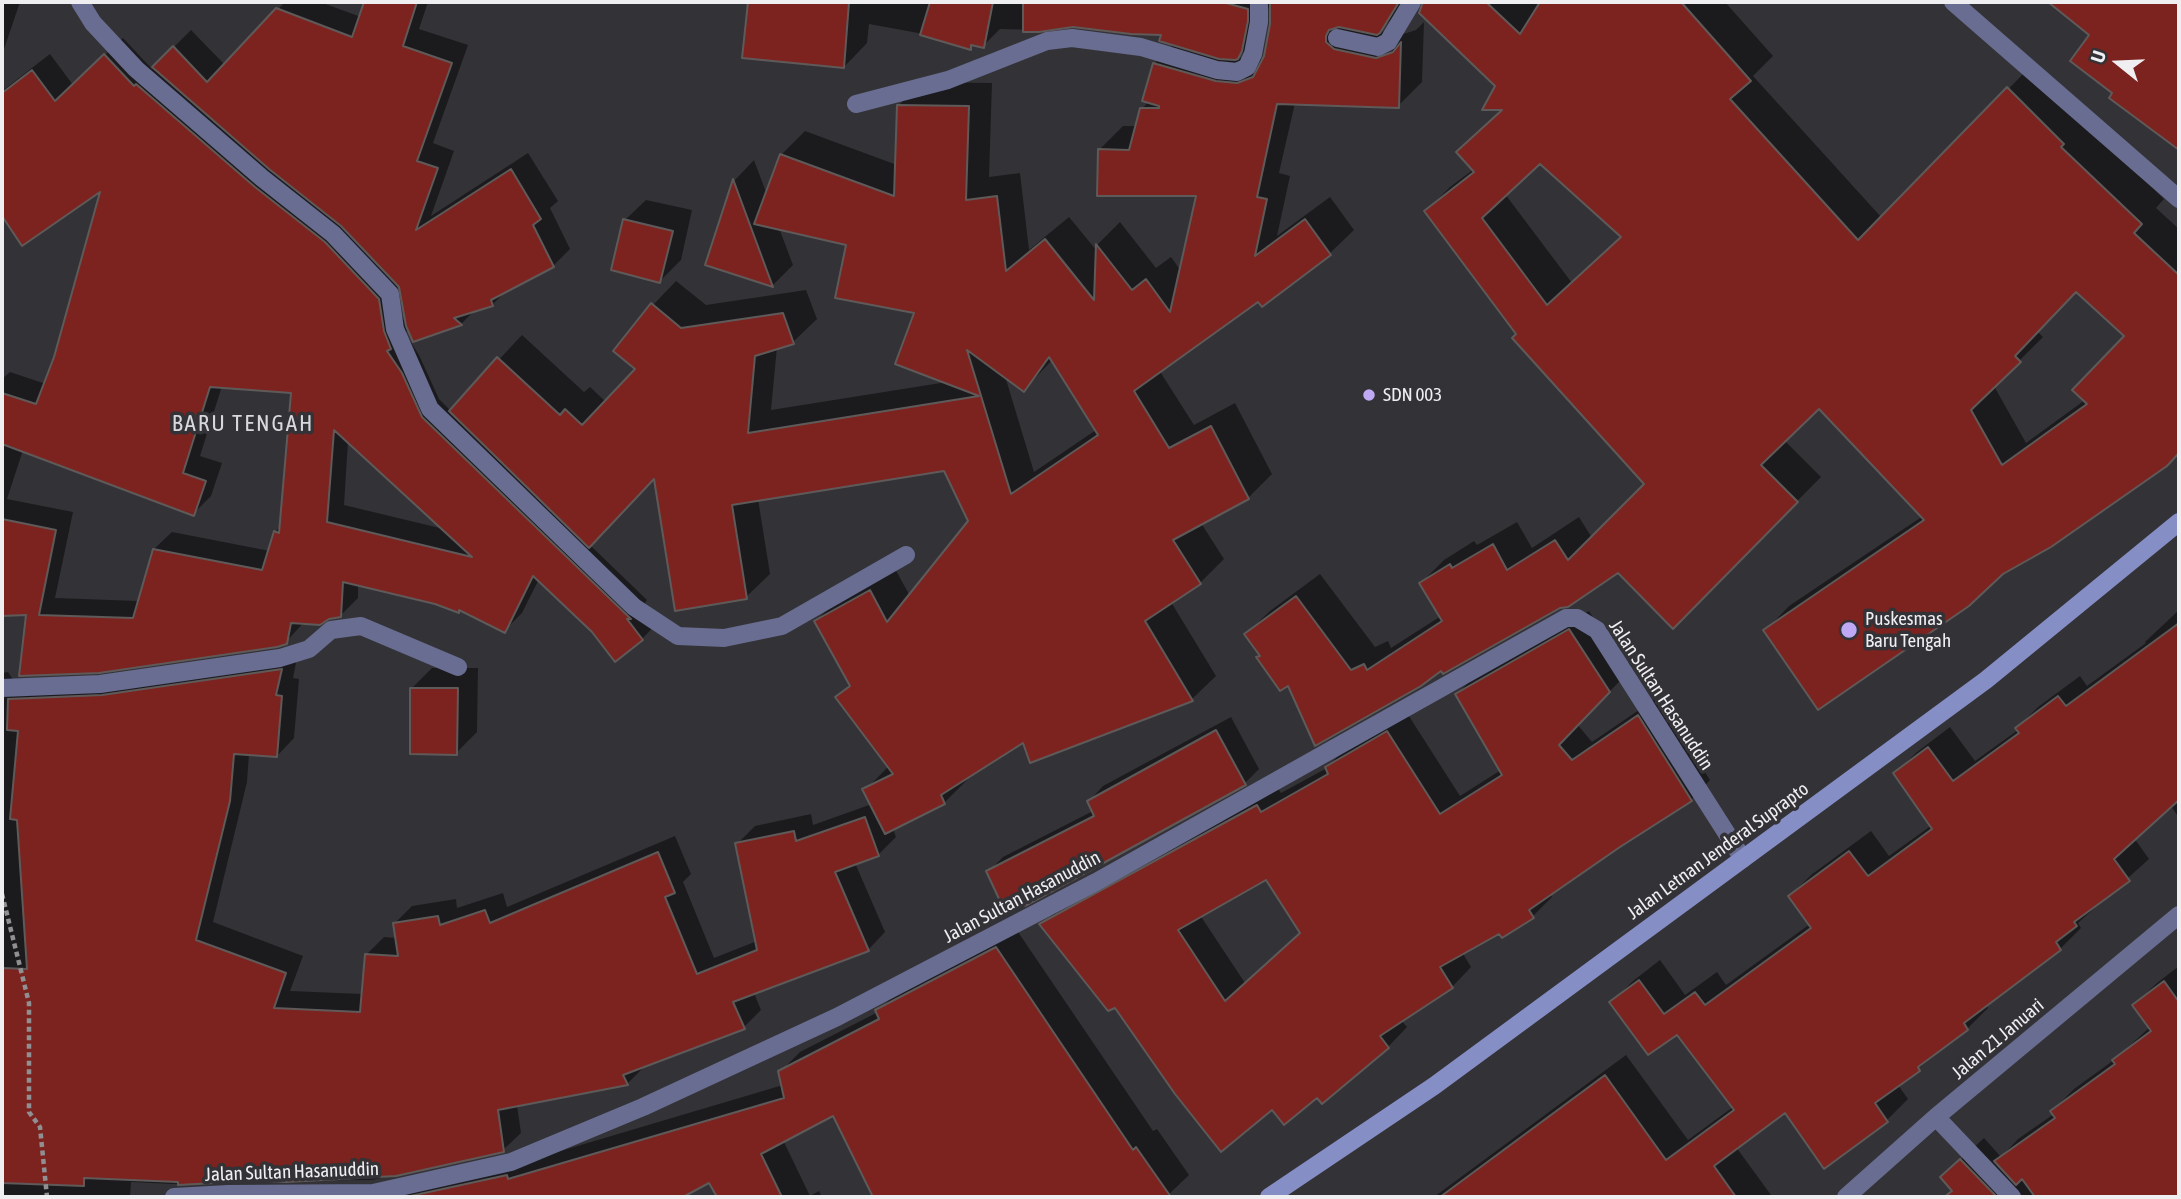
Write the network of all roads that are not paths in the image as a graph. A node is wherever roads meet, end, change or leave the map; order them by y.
1 (80, 2) edge
2 (1259, 2) edge
3 (1412, 2) edge
4 (1953, 2) edge
5 (1337, 38) dead end
6 (856, 104) dead end
7 (2179, 200) edge
8 (2179, 522) edge
9 (905, 555) dead end
10 (458, 667) dead end
11 (2, 688) edge
12 (1743, 859) junction
13 (2179, 915) edge
14 (1936, 1117) junction
15 (174, 1197) edge
16 (1269, 1197) edge
17 (1846, 1197) edge
18 (2012, 1197) edge

1 - 9 street
2 - 6 street
3 - 5 street
4 - 7 street
8 - 12 main road, Jalan Letnan Jenderal Suprapto
10 - 11 street
12 - 15 street, Jalan Sultan Hasanuddin
12 - 16 main road, Jalan Letnan Jenderal Suprapto
13 - 14 street, Jalan 21 Januari
14 - 17 street, Jalan 21 Januari
14 - 18 street

